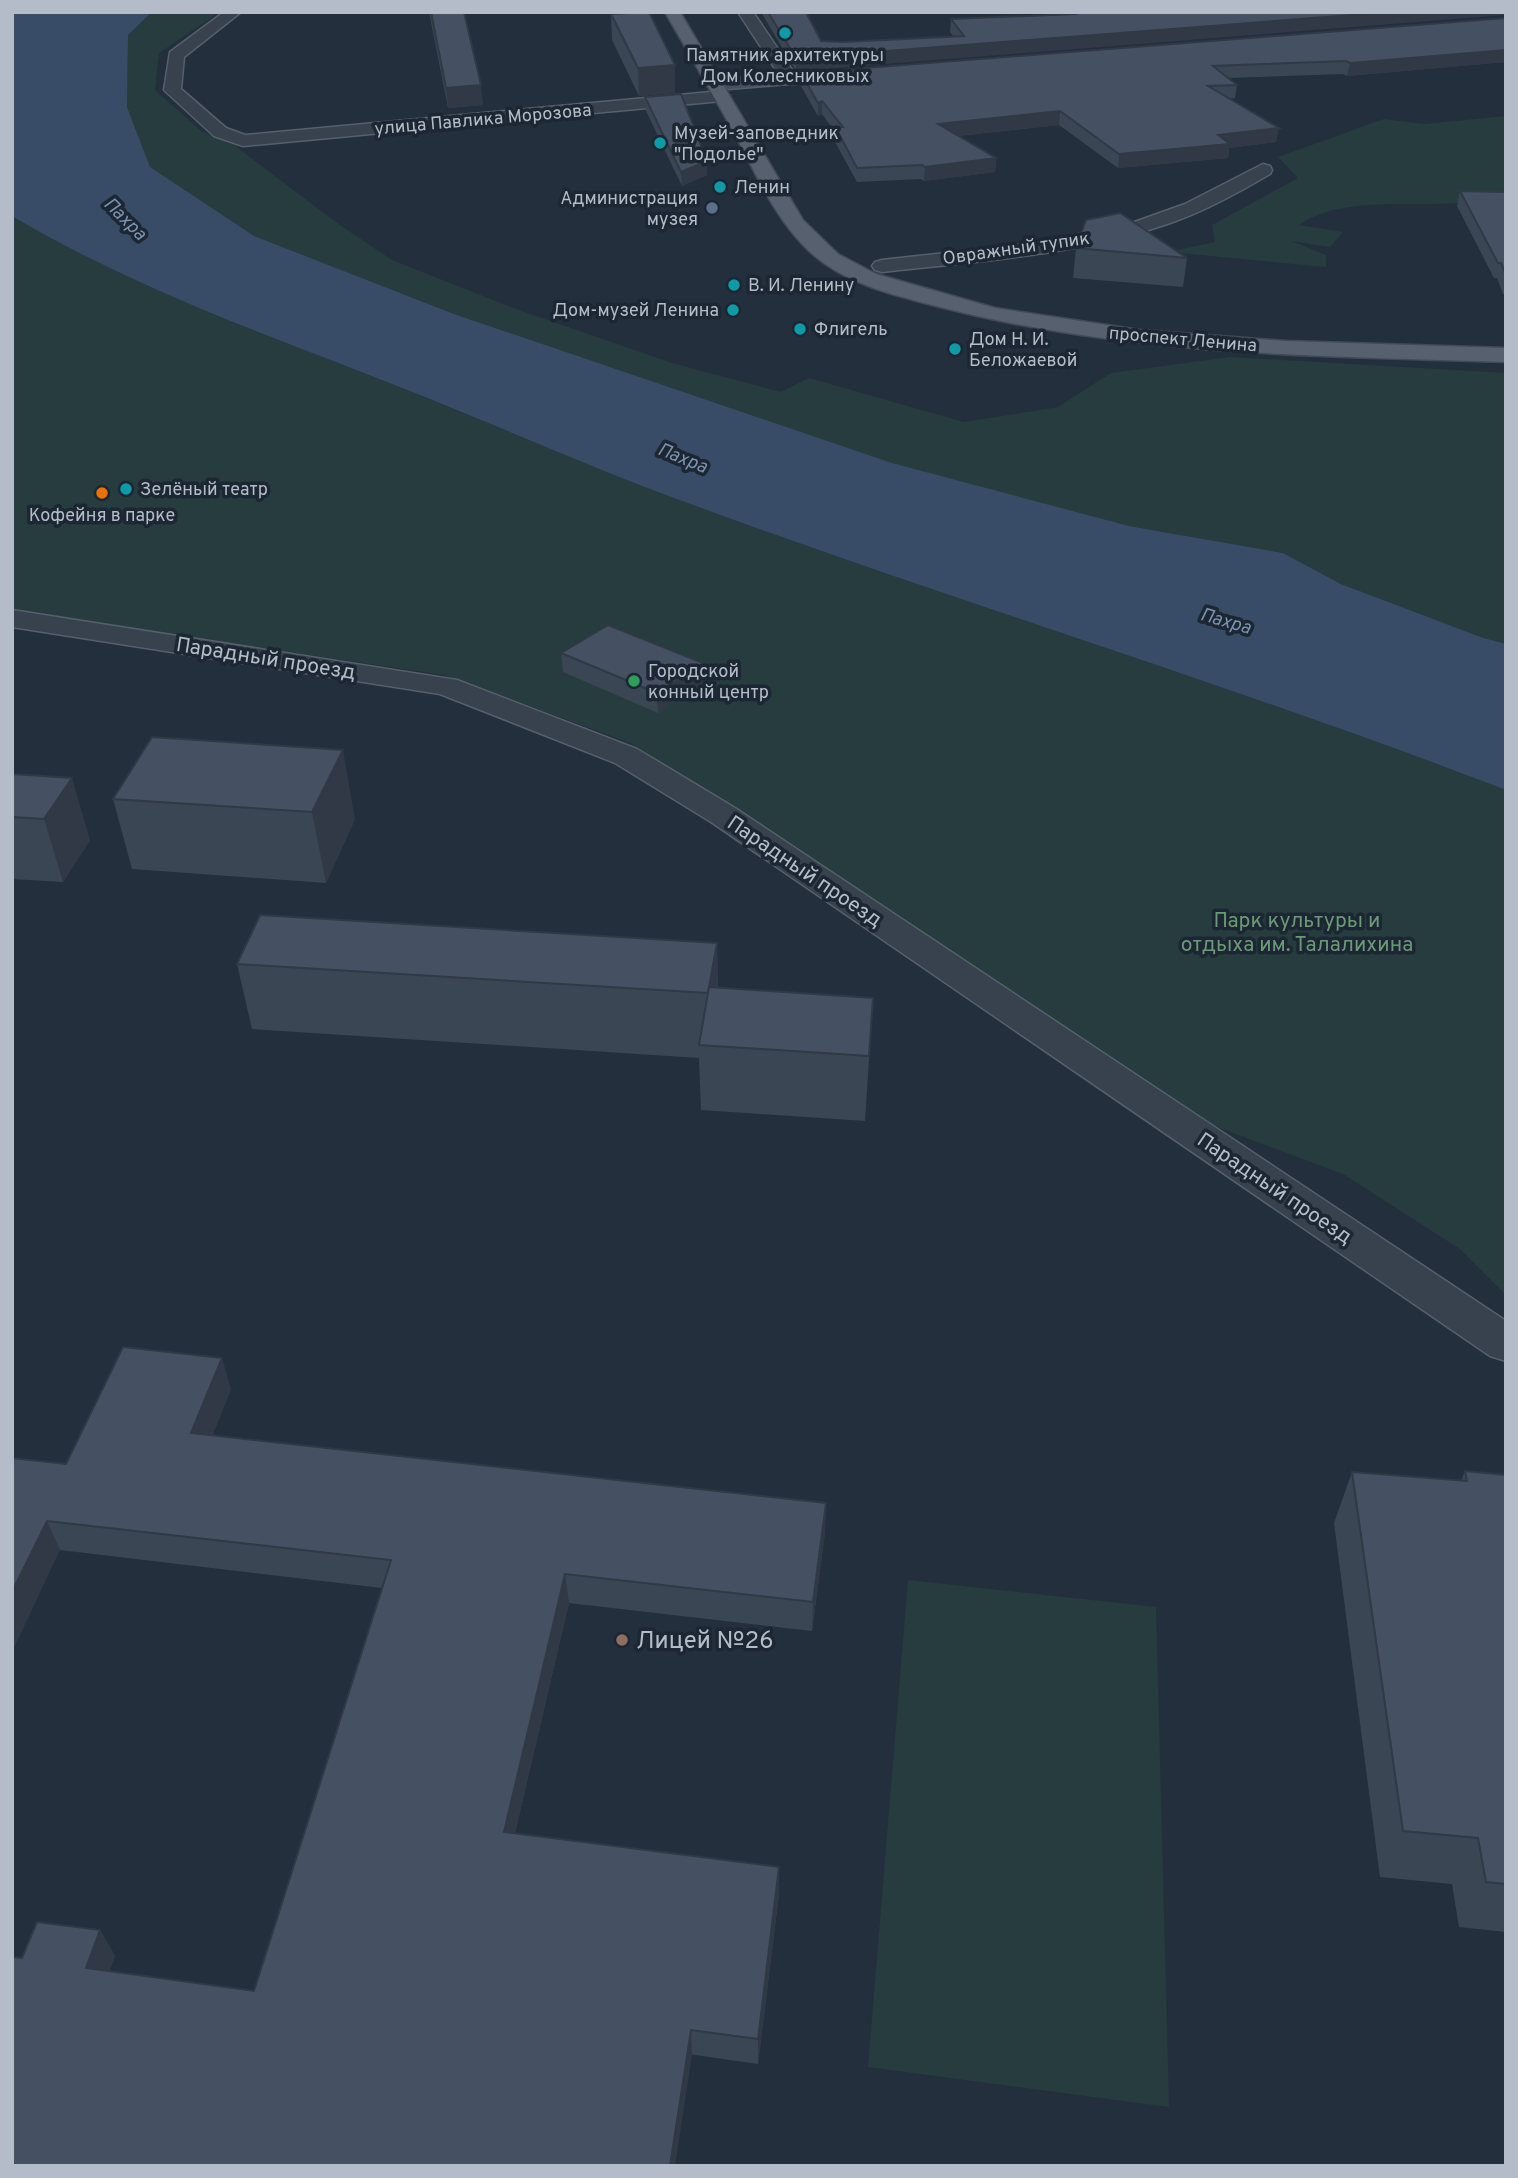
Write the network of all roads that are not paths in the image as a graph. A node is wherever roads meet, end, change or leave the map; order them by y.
1 (234, 12) edge
2 (672, 12) edge
3 (745, 12) edge
4 (874, 73) edge
5 (739, 75) junction
6 (791, 80) junction
7 (720, 90) junction
8 (757, 107) dead end
9 (1263, 170) dead end
10 (824, 225) dead end
11 (882, 266) junction
12 (1506, 340) edge
13 (1506, 355) edge
14 (12, 618) edge
15 (1506, 1344) edge

1 - 7 street, улица Павлика Морозова
2 - 7 main road, проспект Ленина
3 - 6 street
4 - 6 street, улица Павлика Морозова
5 - 6 street, улица Павлика Морозова
5 - 7 street, улица Павлика Морозова
5 - 8 main road
7 - 13 main road, проспект Ленина
9 - 11 street, Овражный тупик
10 - 11 main road, проспект Ленина
11 - 12 main road, проспект Ленина
14 - 15 street, Парадный проезд

